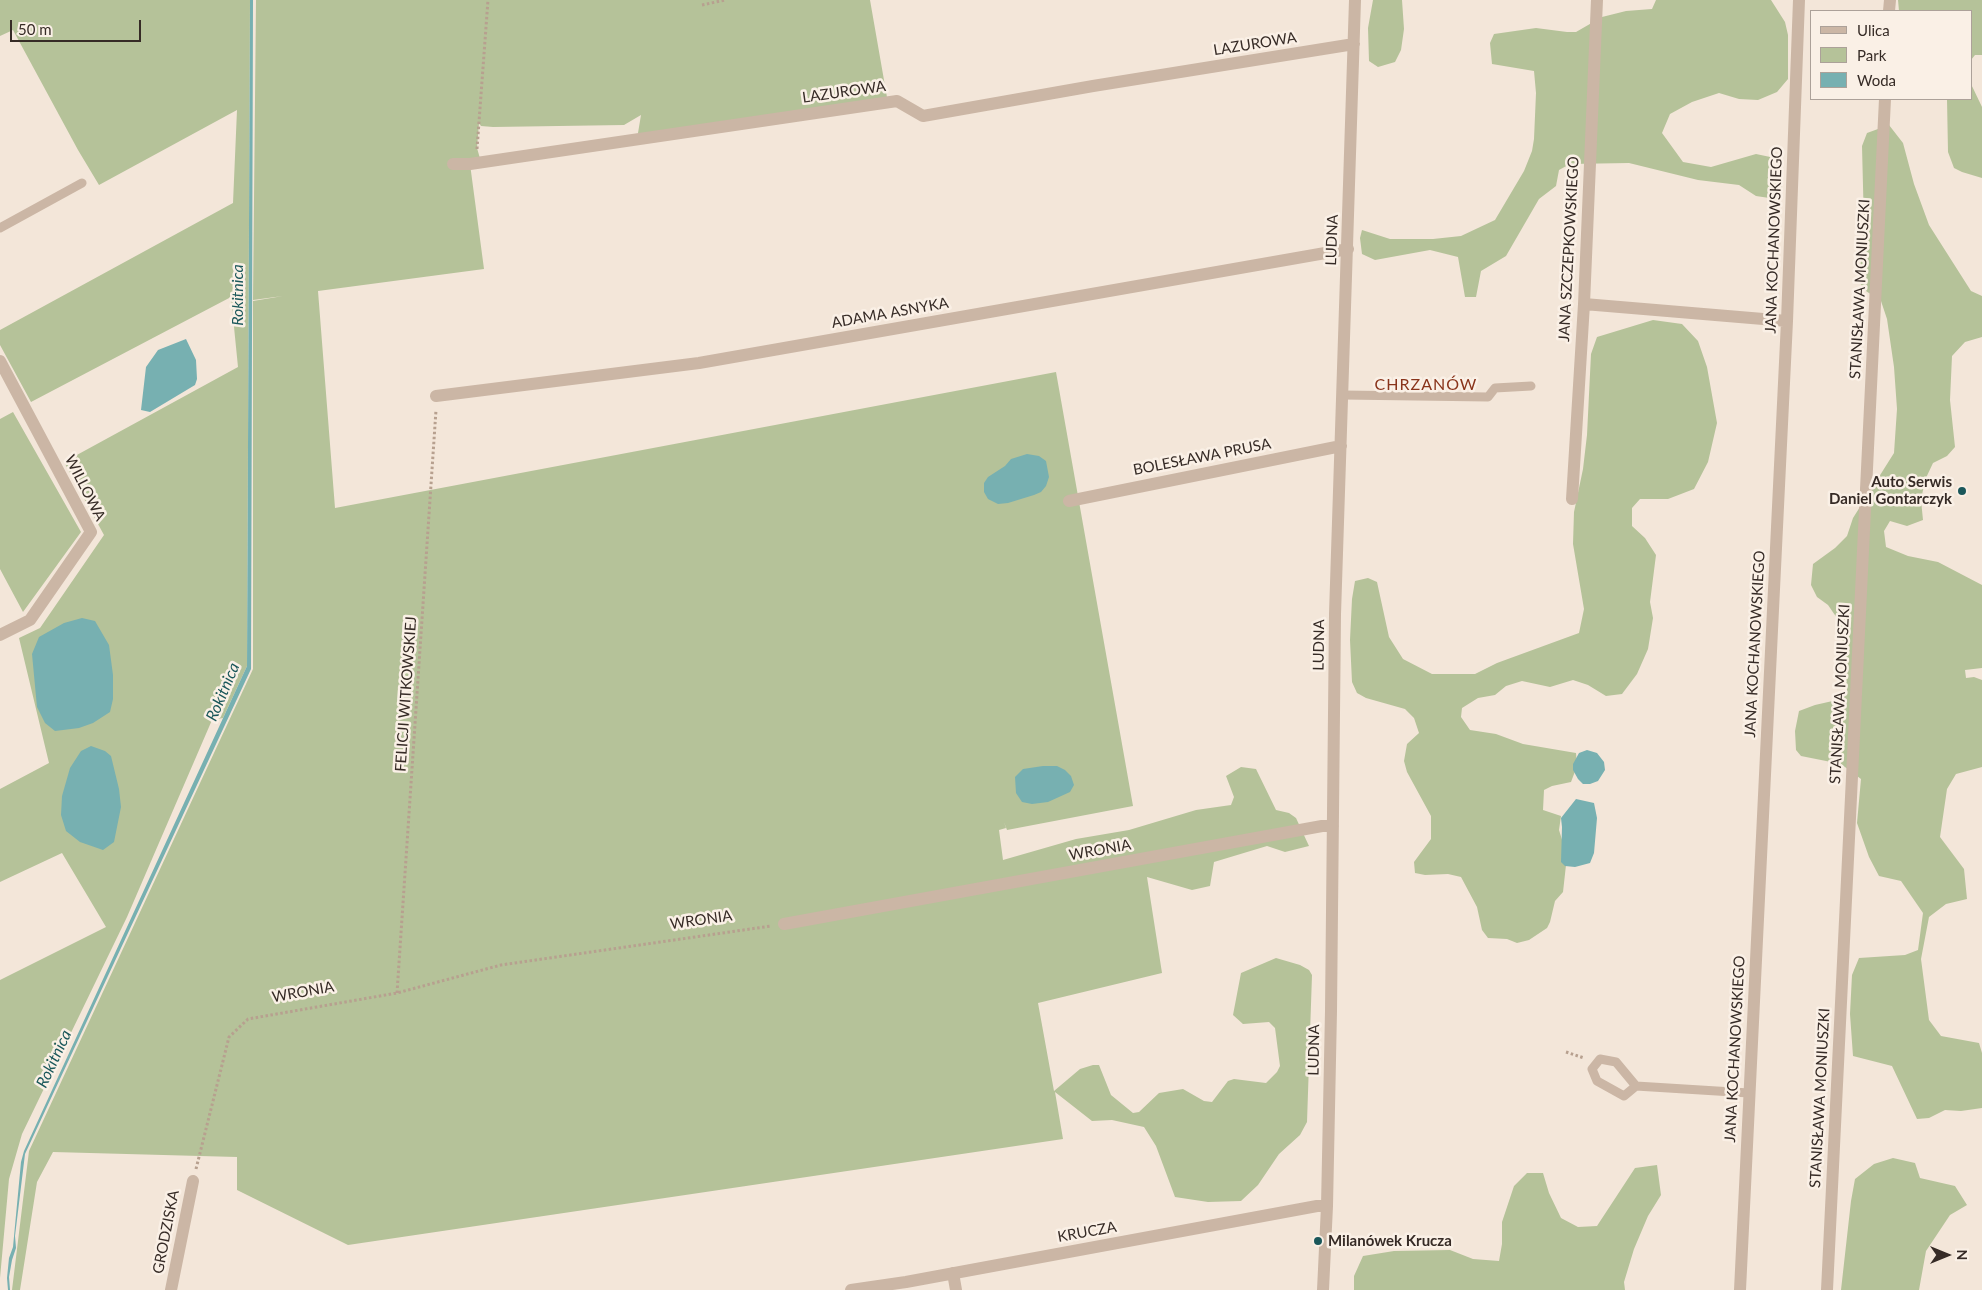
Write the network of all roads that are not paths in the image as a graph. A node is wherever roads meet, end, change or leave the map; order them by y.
1 (1355, 0) edge
2 (1596, 0) edge
3 (1799, 0) edge
4 (1354, 44) junction
5 (1885, 100) edge
6 (452, 164) dead end
7 (82, 183) dead end
8 (0, 228) edge
9 (1348, 249) junction
10 (1584, 304) junction
11 (1787, 321) junction
12 (0, 361) edge
13 (1531, 386) dead end
14 (1343, 395) junction
15 (436, 396) road end
16 (1341, 446) junction
17 (1572, 498) dead end
18 (1069, 501) dead end
19 (0, 635) edge
20 (1333, 826) junction
21 (784, 924) road end
22 (1636, 1086) junction
23 (1750, 1093) junction
24 (193, 1181) road end
25 (1328, 1206) junction
26 (953, 1273) junction
27 (171, 1290) edge
28 (851, 1290) edge
29 (956, 1290) edge
30 (1324, 1290) edge
31 (1740, 1290) edge
32 (1827, 1290) edge

1 - 4 street, LUDNA
2 - 10 street, JANA SZCZEPKOWSKIEGO
3 - 11 street, JANA KOCHANOWSKIEGO
4 - 6 street, LAZUROWA
4 - 9 street, LUDNA
5 - 32 street, STANISŁAWA MONIUSZKI
7 - 8 lane
9 - 14 street, LUDNA
9 - 15 street, ADAMA ASNYKA
10 - 11 street
10 - 17 street, JANA SZCZEPKOWSKIEGO
11 - 23 street, JANA KOCHANOWSKIEGO
12 - 19 street, WILLOWA
13 - 14 lane
14 - 16 street, LUDNA
16 - 18 street, BOLESŁAWA PRUSA
16 - 20 street, LUDNA
20 - 21 street, WRONIA
20 - 25 street, LUDNA
22 - 22 lane
22 - 23 lane
23 - 31 street, JANA KOCHANOWSKIEGO
24 - 27 street, GRODZISKA
25 - 26 street, KRUCZA
25 - 30 street, LUDNA
26 - 28 street, KRUCZA
26 - 29 street

